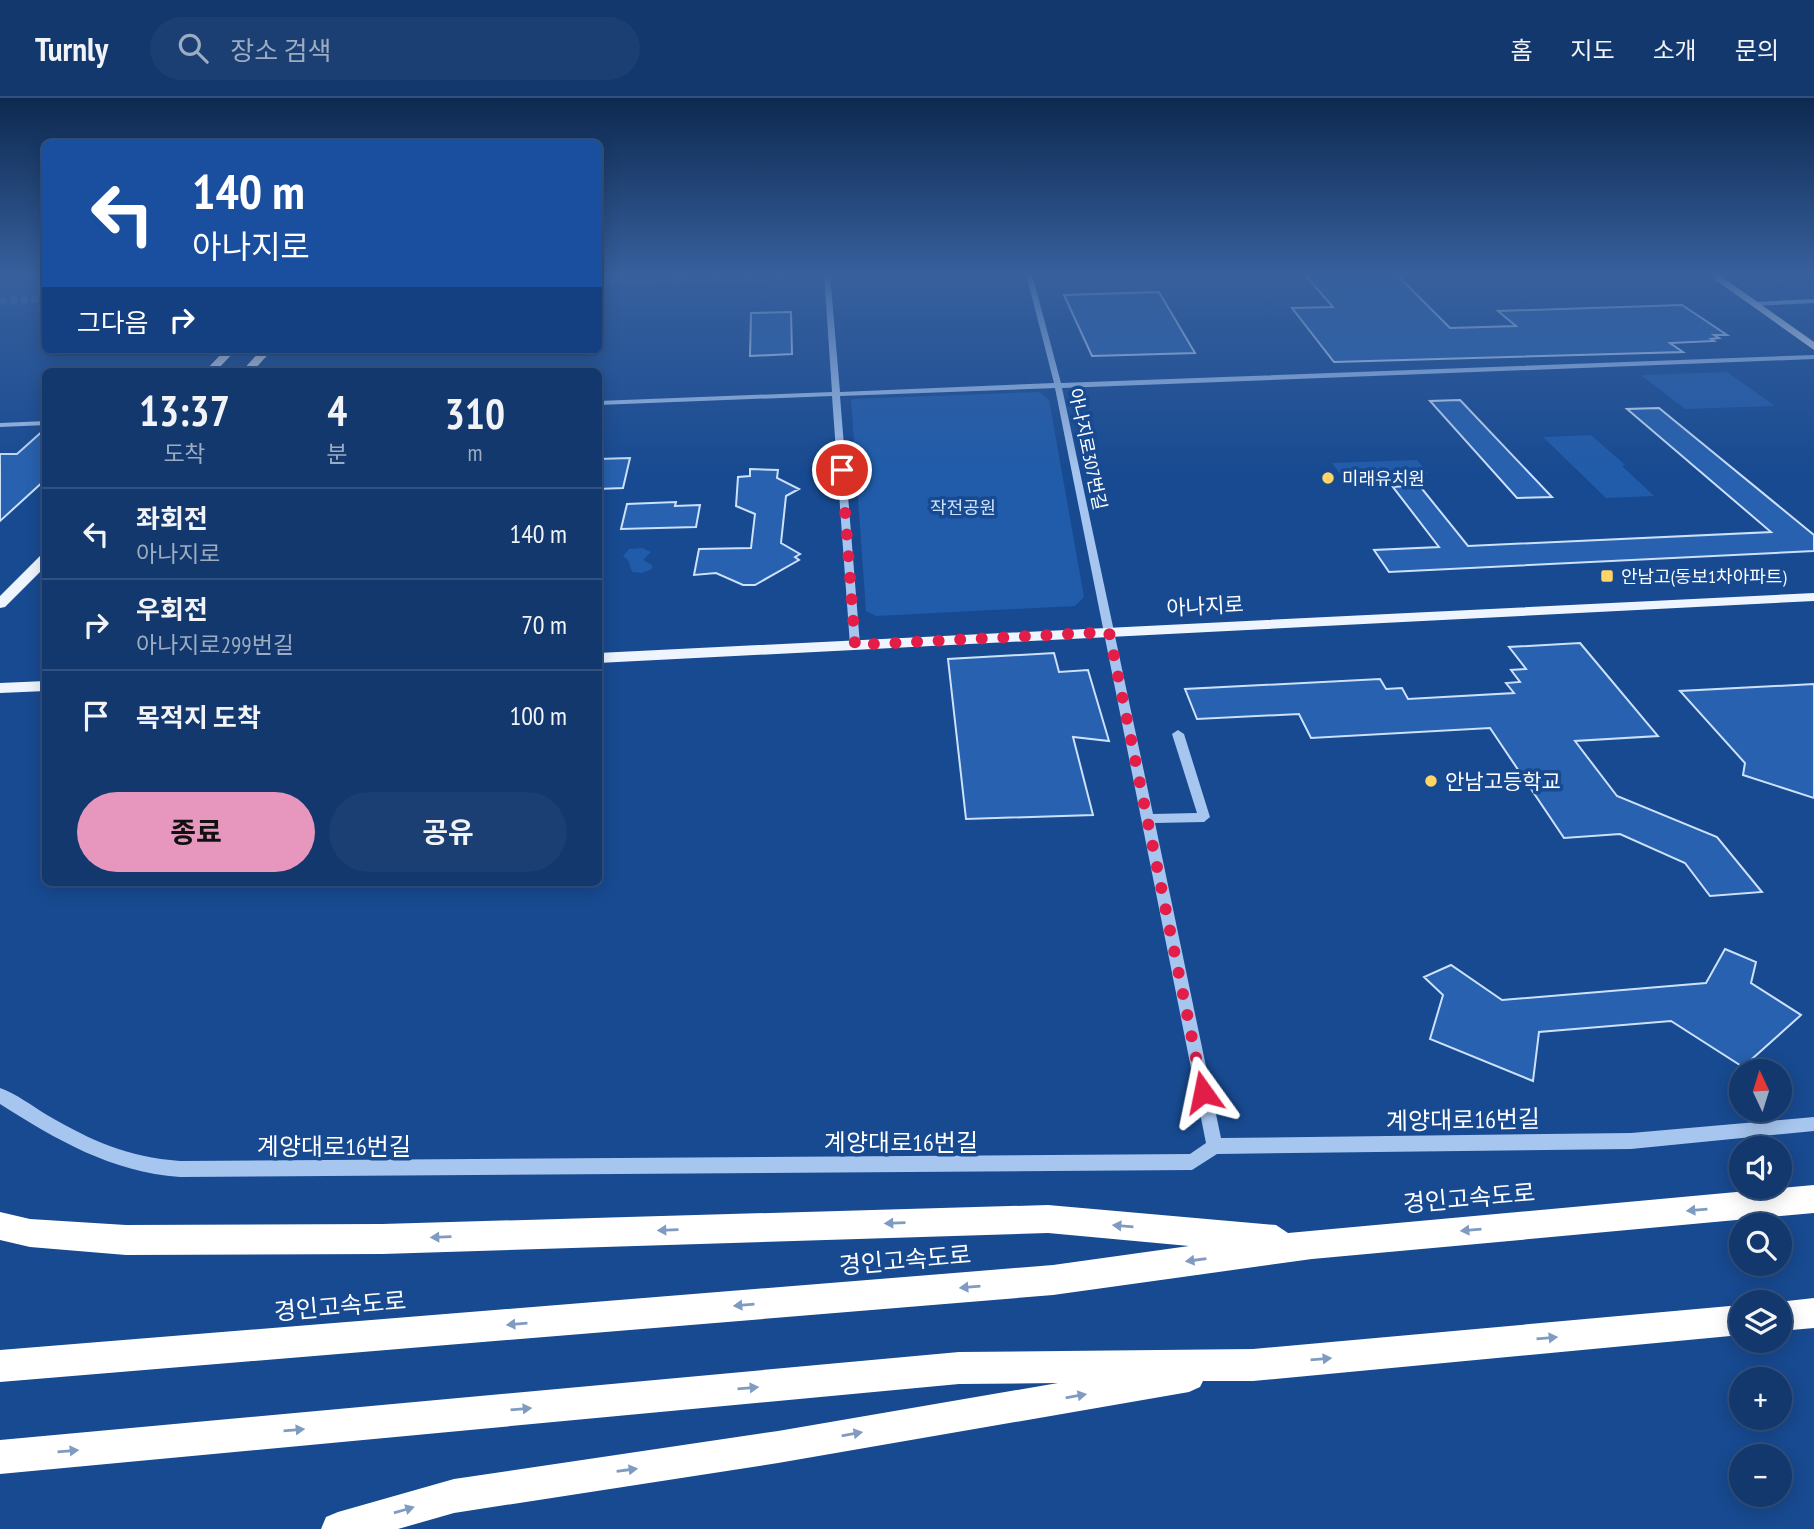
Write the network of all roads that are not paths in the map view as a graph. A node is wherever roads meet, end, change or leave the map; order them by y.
1 (832, 341) edge
2 (1046, 341) edge
3 (227, 354) edge
4 (263, 354) edge
5 (1814, 357) edge
6 (213, 368) edge
7 (250, 368) edge
8 (1058, 385) junction
9 (836, 393) junction
10 (602, 402) edge
11 (42, 423) edge
12 (0, 425) edge
13 (42, 562) edge
14 (1814, 597) edge
15 (0, 604) edge
16 (1109, 632) junction
17 (855, 645) junction
18 (602, 658) edge
19 (42, 686) edge
20 (0, 688) edge
21 (1178, 734) dead end
22 (1147, 819) junction
23 (0, 1095) edge
24 (1814, 1124) edge
25 (1214, 1146) junction
26 (1814, 1199) edge
27 (0, 1226) edge
28 (1312, 1244) junction
29 (1814, 1313) edge
30 (1792, 1315) edge
31 (1729, 1321) edge
32 (1253, 1365) junction
33 (0, 1366) edge
34 (0, 1457) edge
35 (338, 1529) edge

1 - 9 street
2 - 8 street, 아나지로307번길
3 - 6 main road
4 - 7 main road
5 - 8 street
8 - 9 street
8 - 16 street, 아나지로307번길
9 - 10 street
9 - 17 street
11 - 12 street
13 - 15 main road
14 - 16 main road, 아나지로
16 - 17 main road, 아나지로
16 - 22 street, 아나지로307번길
17 - 18 main road, 아나지로
19 - 20 main road
21 - 22 street
22 - 25 street, 아나지로307번길
23 - 25 street, 계양대로16번길
24 - 25 street, 계양대로16번길
26 -> 28 highway, 경인고속도로
28 -> 27 highway
28 -> 33 highway, 경인고속도로
29 - 30 highway
32 -> 31 highway
34 -> 32 highway
35 -> 32 highway

